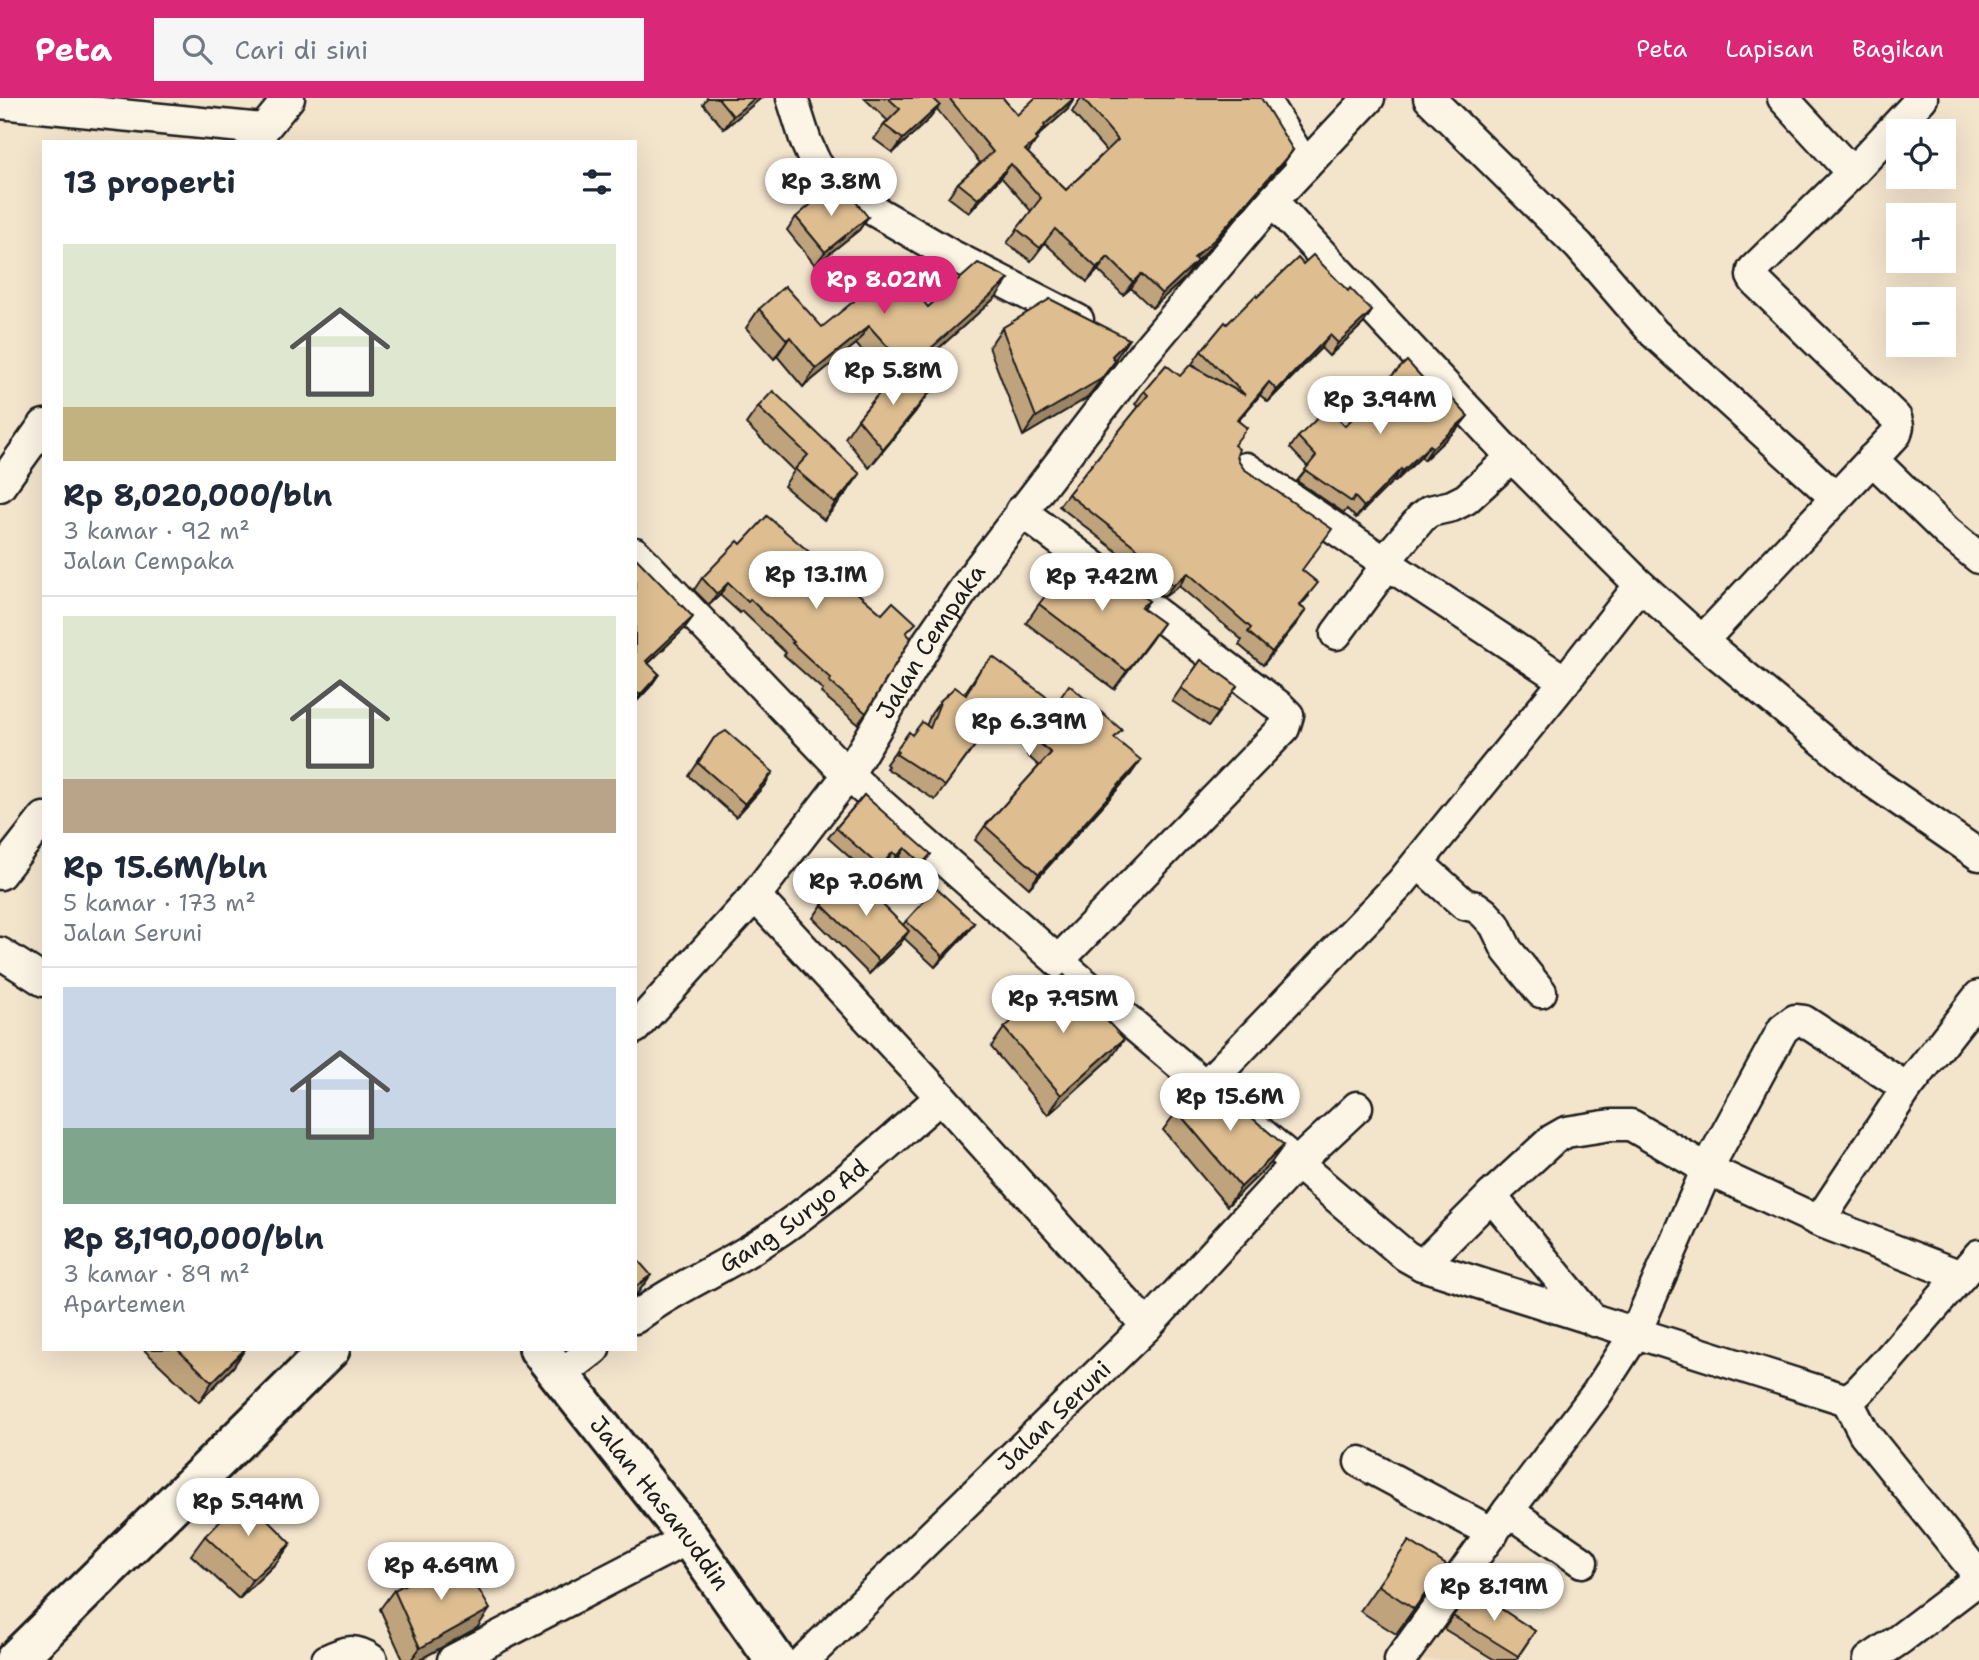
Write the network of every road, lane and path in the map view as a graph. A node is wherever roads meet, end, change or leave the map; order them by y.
1 (289, 98) edge
2 (792, 98) edge
3 (1263, 98) edge
4 (1369, 98) edge
5 (1429, 98) edge
6 (1783, 98) edge
7 (1922, 98) edge
8 (0, 103) edge
9 (257, 135) edge
10 (1306, 166) junction
11 (1852, 173) junction
12 (1272, 201) junction
13 (1123, 343) junction
14 (29, 440) edge
15 (1512, 457) junction
16 (1872, 459) junction
17 (1246, 468) edge
18 (0, 486) edge
19 (1836, 498) junction
20 (1021, 511) junction
21 (637, 555) edge
22 (1979, 558) edge
23 (1386, 564) junction
24 (1640, 585) junction
25 (1336, 634) dead end
26 (1702, 640) junction
27 (1565, 681) junction
28 (848, 775) junction
29 (42, 821) edge
30 (1979, 855) edge
31 (1418, 863) junction
32 (0, 874) edge
33 (755, 896) junction
34 (0, 953) edge
35 (1058, 961) junction
36 (42, 980) edge
37 (1541, 992) dead end
38 (1979, 996) edge
39 (637, 1026) edge
40 (1206, 1086) junction
41 (1907, 1088) junction
42 (942, 1097) junction
43 (1357, 1107) dead end
44 (1296, 1164) junction
45 (1707, 1169) junction
46 (1491, 1196) junction
47 (1819, 1222) junction
48 (1422, 1265) junction
49 (1970, 1265) edge
50 (637, 1316) edge
51 (1594, 1321) junction
52 (1147, 1326) junction
53 (1634, 1334) junction
54 (328, 1351) edge
55 (587, 1351) edge
56 (549, 1362) edge
57 (1847, 1399) junction
58 (1360, 1462) dead end
59 (1501, 1522) junction
60 (689, 1538) junction
61 (1582, 1562) dead end
62 (1979, 1577) edge
63 (765, 1656) edge
64 (15, 1660) edge
65 (327, 1660) edge
66 (372, 1660) edge
67 (453, 1660) edge
68 (804, 1660) edge
69 (1400, 1660) edge
70 (1868, 1660) edge

1 - 9 street
2 - 13 street
3 - 10 street
4 - 10 street, Jalan Cempaka
5 - 19 street
6 - 11 street
7 - 11 street
8 - 9 street
10 - 12 street, Jalan Cempaka
11 - 16 street
12 - 13 street, Jalan Cempaka
12 - 15 street
13 - 20 street, Jalan Cempaka
14 - 18 street
15 - 23 street
15 - 24 street
16 - 19 street
16 - 22 street
17 - 23 street
19 - 26 street
20 - 28 street, Jalan Cempaka
20 - 35 street
21 - 28 street
23 - 25 street
23 - 27 street
24 - 26 street
24 - 27 street
26 - 30 street
27 - 31 street
28 - 33 street, Jalan Cempaka
28 - 35 street
29 - 32 street
31 - 37 street
31 - 40 street
33 - 39 street, Jalan Cempaka
33 - 42 street
34 - 36 street
35 - 40 street
38 - 41 street
40 - 44 street
41 - 45 street
41 - 47 street
42 - 50 street, Gang Suryo Ad
42 - 52 street
43 - 44 street, Jalan Seruni
44 - 48 street
44 - 52 street, Jalan Seruni
45 - 46 street
45 - 47 street
45 - 53 street
46 - 48 street
46 - 51 street
47 - 49 street
48 - 51 street
49 - 57 street
51 - 53 street
52 - 68 street, Jalan Seruni
53 - 57 street
53 - 59 street
54 - 64 main road
55 - 56 street
56 - 60 main road, Jalan Hasanuddin
57 - 62 street
58 - 59 street
59 - 61 street
59 - 69 street
60 - 63 main road, Jalan Hasanuddin
60 - 67 street
62 - 70 street
65 - 66 street

